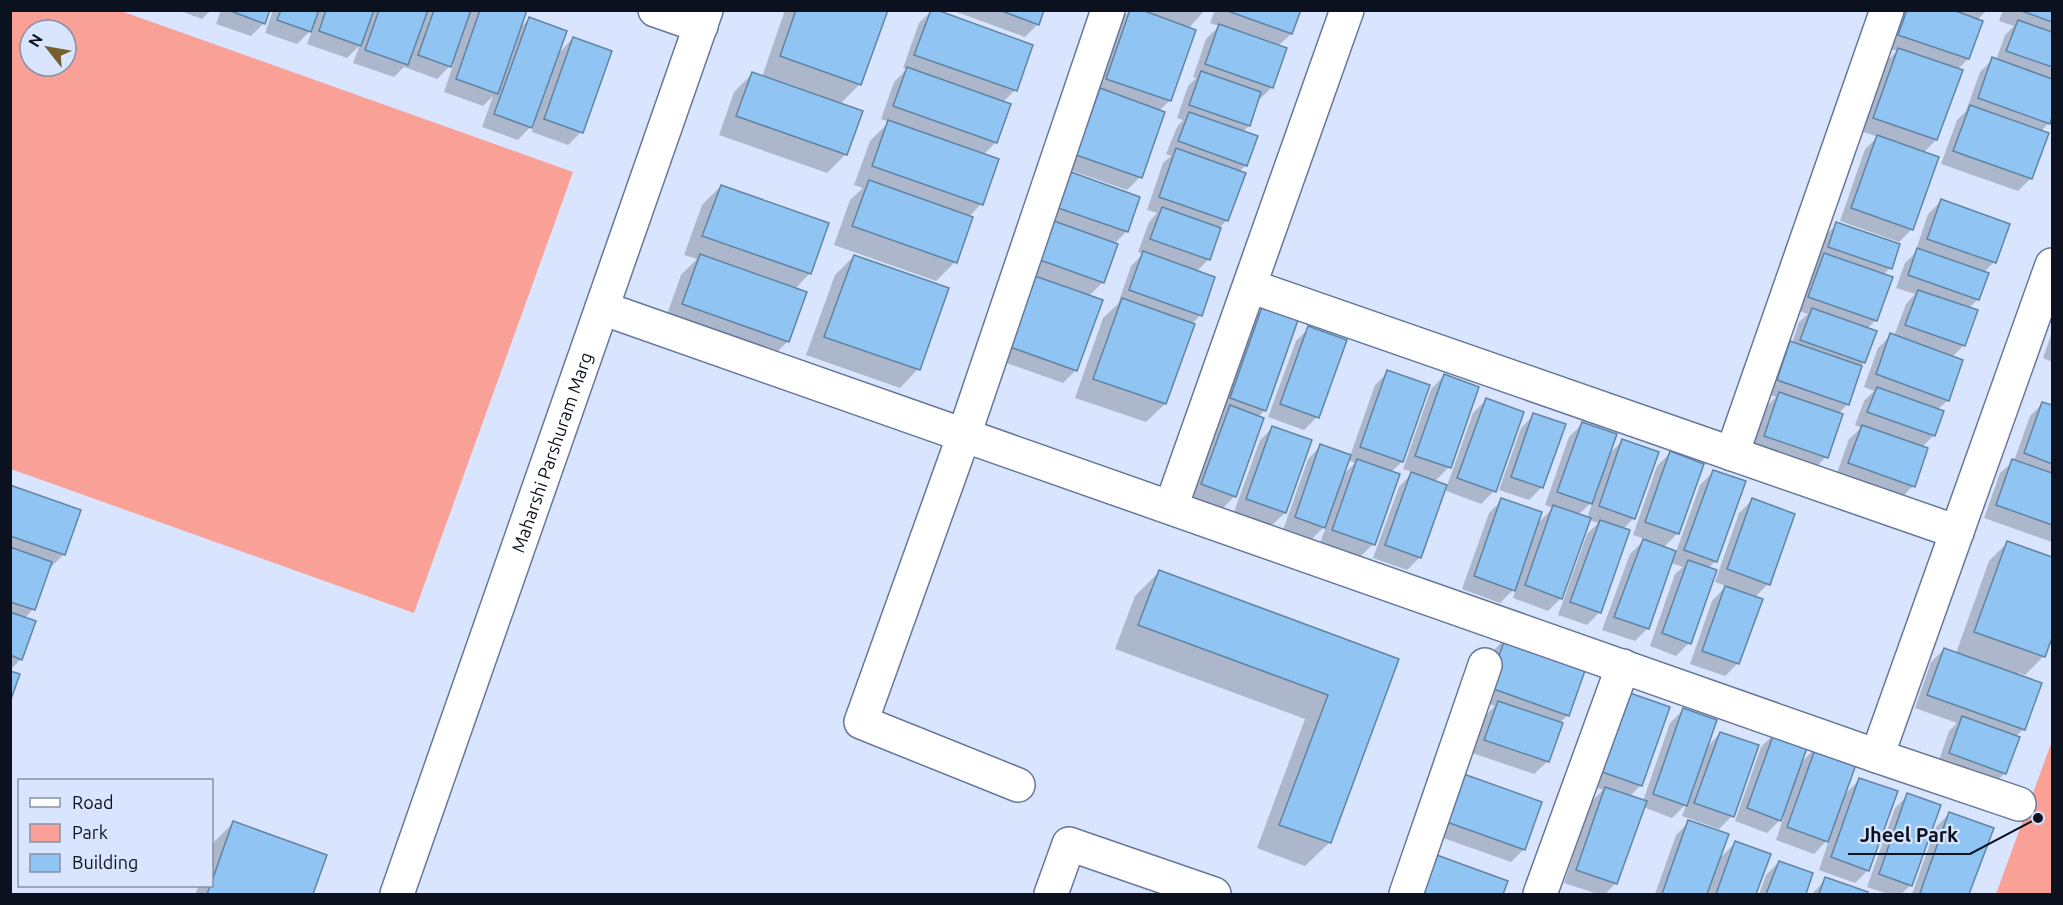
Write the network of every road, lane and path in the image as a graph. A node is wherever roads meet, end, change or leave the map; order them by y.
1 (655, 10) edge
2 (1108, 10) edge
3 (1347, 10) edge
4 (1882, 12) edge
5 (704, 18) edge
6 (2052, 265) edge
7 (1250, 286) junction
8 (602, 308) junction
9 (964, 435) junction
10 (1732, 454) junction
11 (1171, 507) junction
12 (1957, 532) junction
13 (1485, 665) dead end
14 (1623, 666) junction
15 (1877, 756) junction
16 (1018, 785) dead end
17 (2019, 804) dead end
18 (397, 894) edge
19 (1051, 894) edge
20 (1214, 894) edge
21 (1406, 894) edge
22 (1544, 894) edge

1 - 5 street
2 - 9 street
3 - 7 street
4 - 10 street
5 - 8 street, Maharshi Parshuram Marg
6 - 12 street
7 - 10 street
7 - 11 street
8 - 9 street
8 - 18 street, Maharshi Parshuram Marg
9 - 11 street
9 - 16 street
10 - 12 street
11 - 14 street
12 - 15 street
13 - 21 street
14 - 15 street
14 - 22 street
15 - 17 street
19 - 20 street

